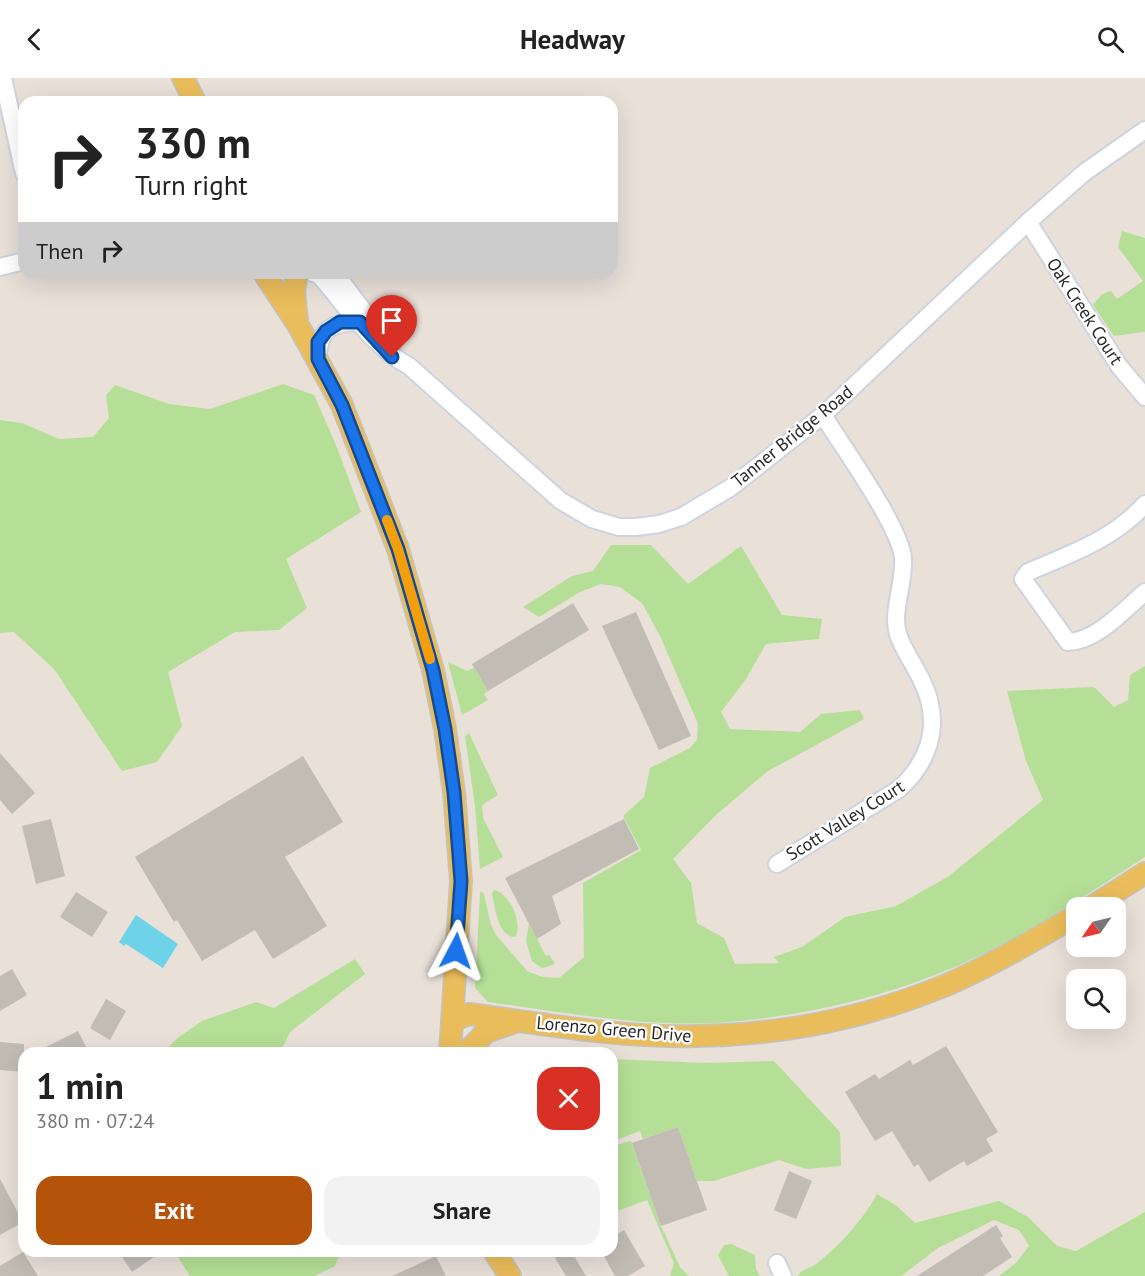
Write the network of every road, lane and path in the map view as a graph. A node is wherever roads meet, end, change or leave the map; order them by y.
1 (3, 78) edge
2 (183, 78) edge
3 (192, 96) edge
4 (1145, 130) edge
5 (18, 146) edge
6 (1028, 222) junction
7 (18, 262) edge
8 (0, 267) edge
9 (268, 279) edge
10 (296, 279) edge
11 (323, 279) edge
12 (339, 279) edge
13 (360, 322) junction
14 (298, 325) junction
15 (318, 359) junction
16 (409, 366) junction
17 (1145, 397) edge
18 (823, 415) junction
19 (1145, 504) edge
20 (1145, 592) edge
21 (777, 864) dead end
22 (1145, 873) edge
23 (1107, 897) edge
24 (1066, 921) edge
25 (452, 1021) junction
26 (534, 1022) junction
27 (450, 1047) edge
28 (472, 1047) edge
29 (498, 1257) edge
30 (510, 1276) edge

1 - 5 street
2 - 3 main road
4 - 6 street, Tanner Bridge Road
6 - 17 street, Oak Creek Court
6 - 18 street, Tanner Bridge Road
7 - 8 street
9 - 14 main road
10 - 14 main road
11 - 13 street, Tanner Bridge Road
12 - 16 street, Tanner Bridge Road
13 - 15 street
13 - 16 street, Tanner Bridge Road
14 - 15 main road
15 - 25 main road
16 - 18 street, Tanner Bridge Road
18 - 21 street, Scott Valley Court
19 - 20 street
22 - 23 main road
24 - 26 main road, Lorenzo Green Drive
25 - 26 main road, Lorenzo Green Drive
25 - 27 main road
26 - 28 main road
29 - 30 main road

